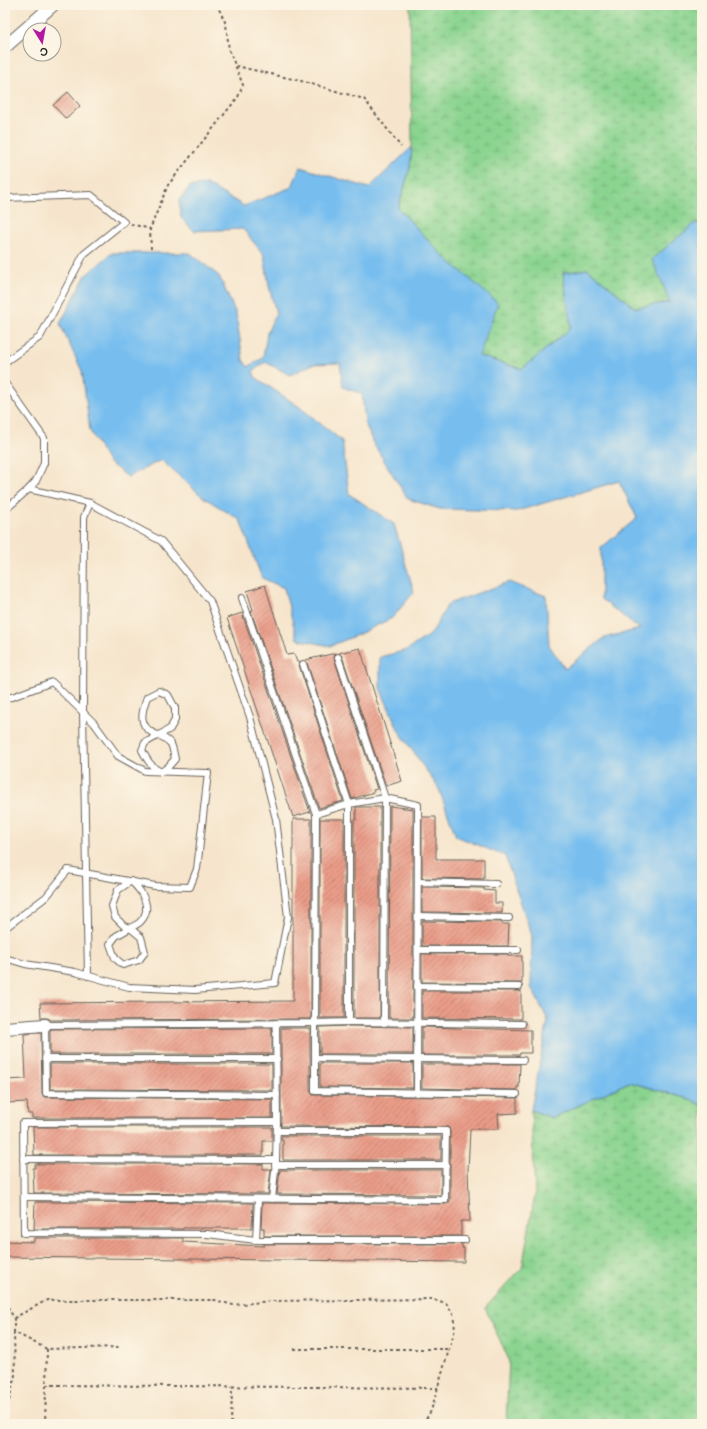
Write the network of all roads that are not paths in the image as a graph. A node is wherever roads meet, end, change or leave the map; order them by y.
1 (53, 5) edge
2 (5, 47) edge
3 (5, 198) edge
4 (5, 362) edge
5 (5, 382) edge
6 (29, 489) junction
7 (90, 503) junction
8 (5, 510) edge
9 (242, 598) dead end
10 (338, 656) dead end
11 (303, 664) dead end
12 (5, 698) edge
13 (84, 713) junction
14 (159, 735) junction
15 (161, 772) junction
16 (385, 798) junction
17 (349, 804) junction
18 (316, 814) junction
19 (87, 873) junction
20 (131, 881) junction
21 (418, 882) junction
22 (496, 884) dead end
23 (418, 916) junction
24 (509, 918) dead end
25 (5, 928) edge
26 (130, 928) junction
27 (418, 950) junction
28 (518, 950) dead end
29 (5, 958) edge
30 (88, 976) junction
31 (417, 986) junction
32 (519, 987) dead end
33 (349, 1022) junction
34 (276, 1023) junction
35 (314, 1023) junction
36 (384, 1023) junction
37 (417, 1023) junction
38 (522, 1024) dead end
39 (45, 1025) junction
40 (5, 1028) edge
41 (315, 1058) junction
42 (45, 1059) junction
43 (277, 1059) junction
44 (417, 1059) junction
45 (523, 1060) dead end
46 (417, 1093) junction
47 (517, 1094) dead end
48 (277, 1095) junction
49 (277, 1122) junction
50 (277, 1131) junction
51 (24, 1159) junction
52 (276, 1162) junction
53 (446, 1166) junction
54 (24, 1197) junction
55 (258, 1199) junction
56 (272, 1199) junction
57 (256, 1240) junction
58 (465, 1240) dead end

1 - 2 street
3 - 4 lane
5 - 6 lane
6 - 7 lane
6 - 8 lane
7 - 13 lane
7 - 30 lane
9 - 18 lane
10 - 16 lane
11 - 17 lane
12 - 13 lane
13 - 15 lane
13 - 19 lane
14 - 14 lane
14 - 15 lane
14 - 15 lane
15 - 20 lane
16 - 17 lane
16 - 21 lane
16 - 36 lane
17 - 18 lane
17 - 33 lane
18 - 35 lane
19 - 20 lane
19 - 25 lane
19 - 30 lane
20 - 26 lane
20 - 26 lane
21 - 22 lane
21 - 23 lane
23 - 24 lane
23 - 27 lane
26 - 26 lane
27 - 28 lane
27 - 31 lane
29 - 30 lane
31 - 32 lane
31 - 37 lane
33 - 35 lane
33 - 36 lane
34 - 35 lane
34 - 39 lane
34 - 43 lane
35 - 41 lane
36 - 37 lane
37 - 38 lane
37 - 44 lane
39 - 40 street
39 - 42 lane
41 - 44 lane
41 - 46 lane
42 - 43 lane
42 - 48 lane
43 - 48 lane
44 - 45 lane
44 - 46 lane
46 - 47 lane
48 - 49 lane
49 - 50 lane
49 - 51 lane
50 - 52 lane
50 - 53 lane
51 - 52 lane
51 - 54 lane
52 - 53 lane
52 - 56 lane
53 - 56 lane
54 - 55 lane
54 - 57 lane
55 - 56 lane
55 - 57 lane
57 - 58 lane

